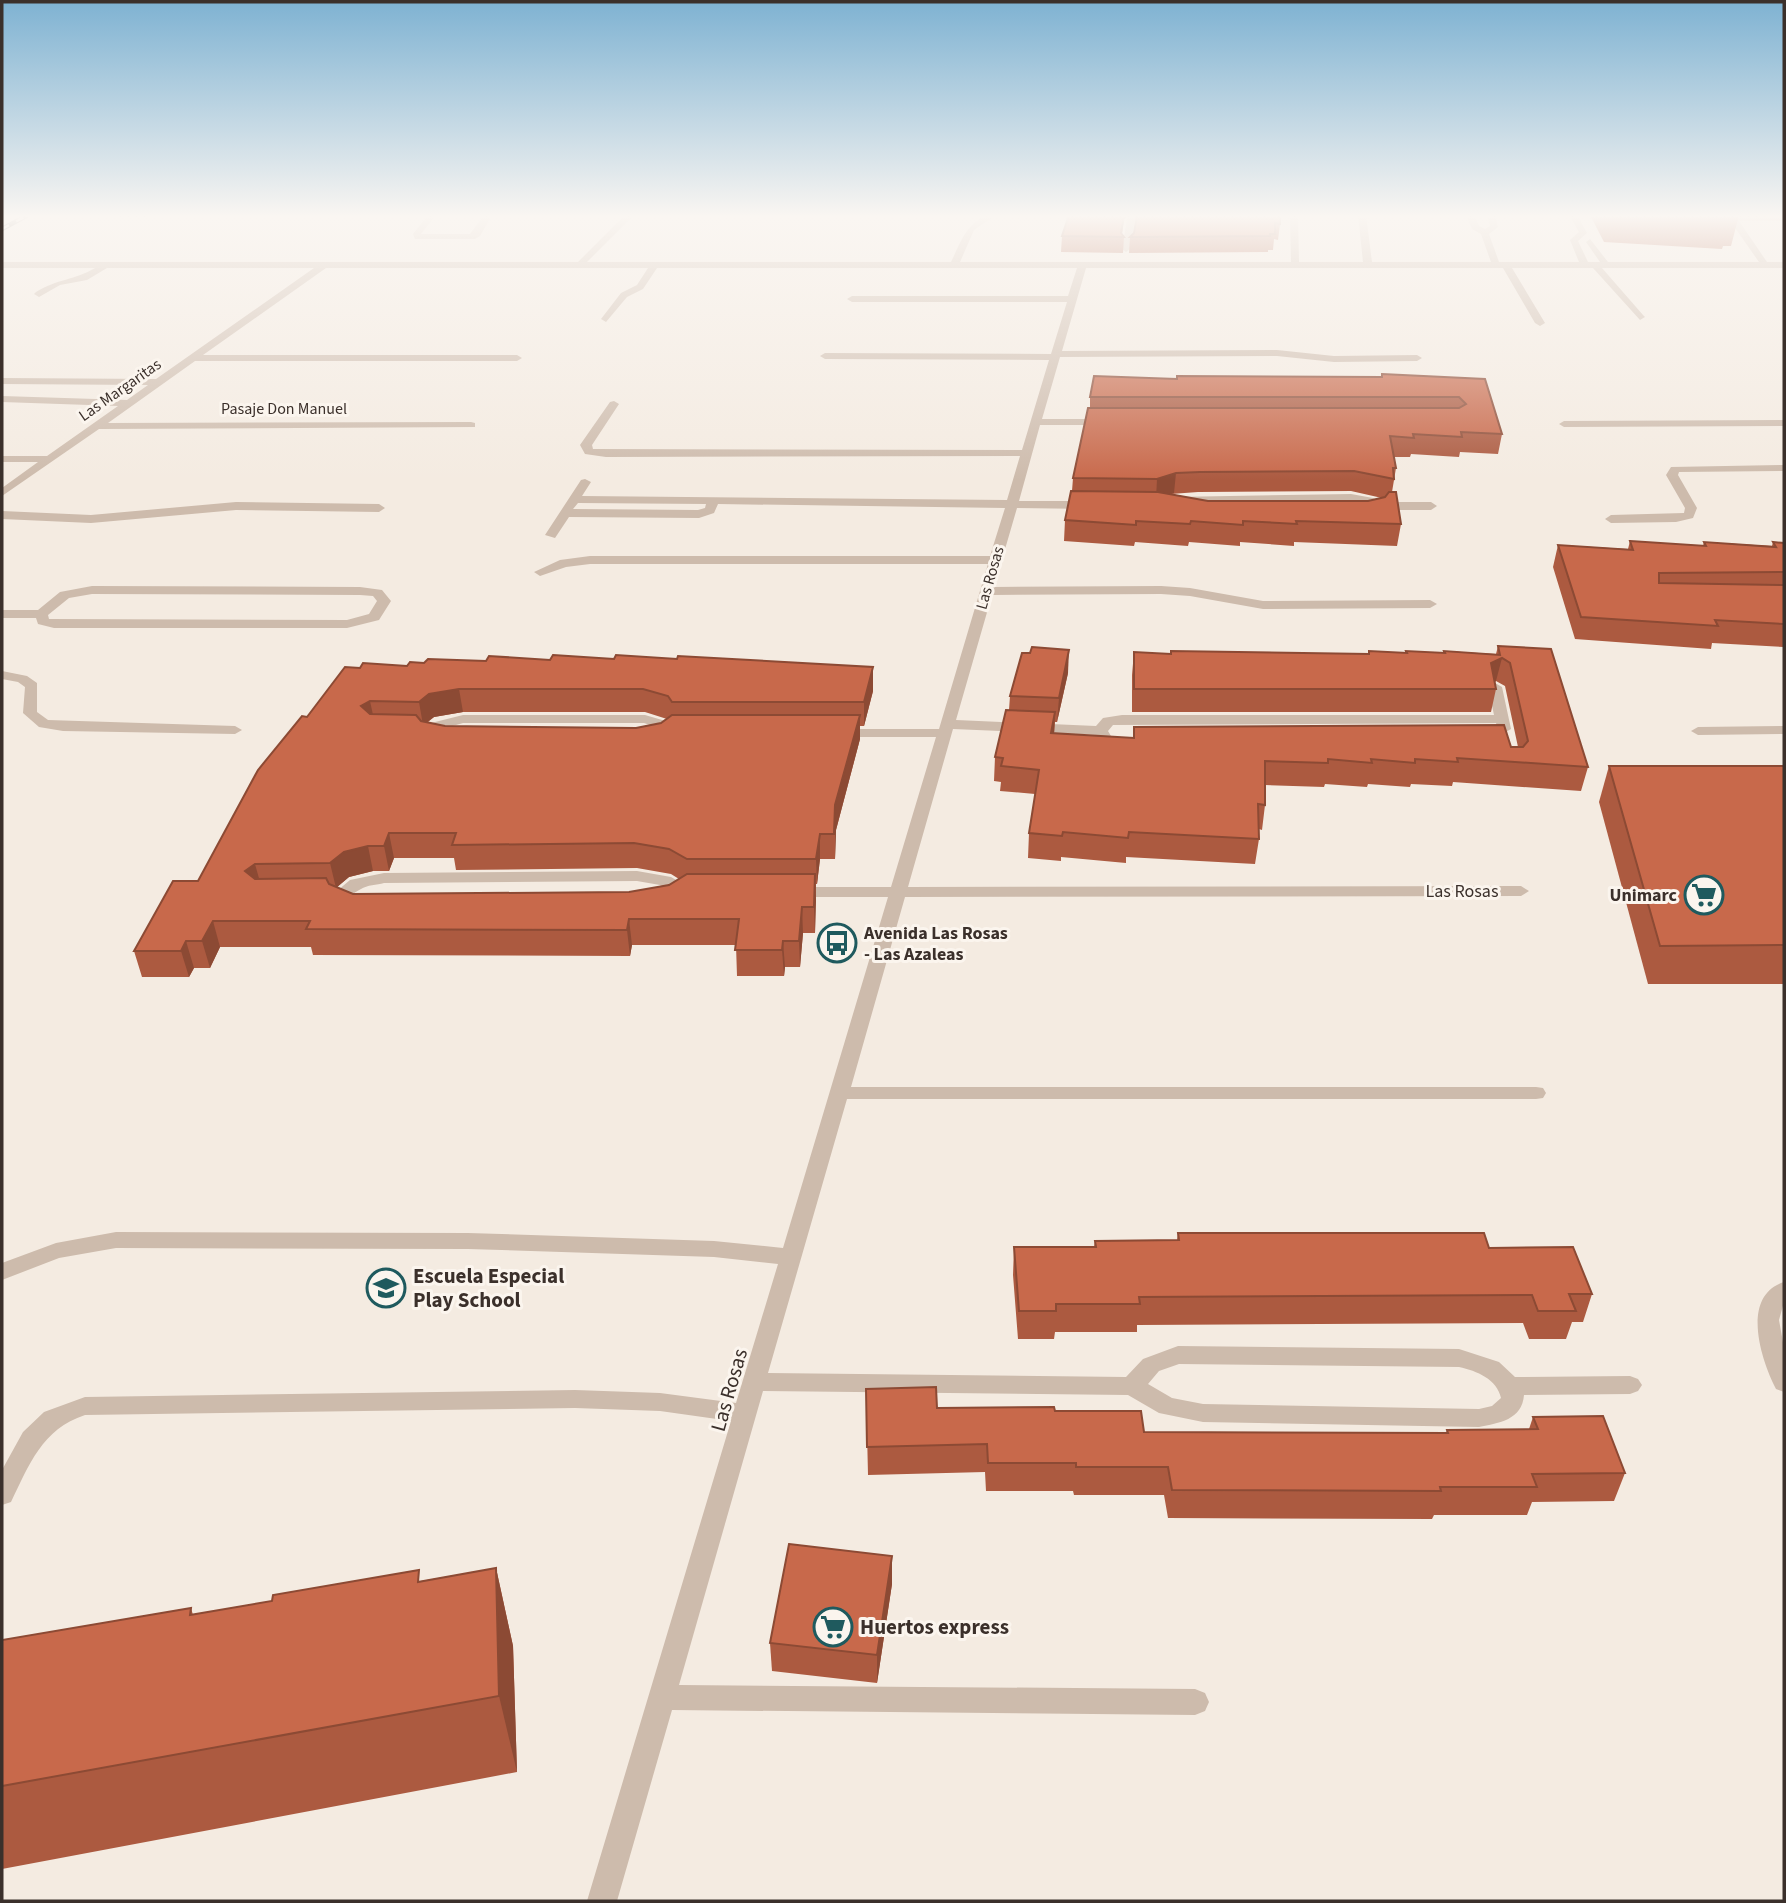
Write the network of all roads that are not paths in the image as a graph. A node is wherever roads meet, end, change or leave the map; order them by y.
1 (269, 304) edge
2 (617, 304) edge
3 (1071, 304) edge
4 (1528, 304) edge
5 (1630, 304) edge
6 (1640, 317) dead end
7 (606, 319) dead end
8 (1541, 323) dead end
9 (1056, 355) junction
10 (825, 356) dead end
11 (193, 358) junction
12 (517, 358) dead end
13 (1417, 358) dead end
14 (2, 381) edge
15 (159, 382) junction
16 (2, 399) edge
17 (130, 403) junction
18 (614, 404) dead end
19 (1036, 422) junction
20 (1128, 422) edge
21 (1564, 424) dead end
22 (1784, 424) edge
23 (471, 425) dead end
24 (97, 426) junction
25 (1027, 453) junction
26 (2, 459) edge
27 (50, 459) junction
28 (1784, 468) edge
29 (585, 482) dead end
30 (2, 493) edge
31 (574, 499) junction
32 (713, 500) junction
33 (1012, 503) junction
34 (1104, 505) edge
35 (1379, 506) junction
36 (1431, 506) dead end
37 (379, 508) dead end
38 (565, 513) junction
39 (1192, 514) edge
40 (2, 515) edge
41 (1365, 515) edge
42 (1611, 519) dead end
43 (551, 535) dead end
44 (996, 560) junction
45 (540, 572) dead end
46 (986, 591) junction
47 (1430, 604) dead end
48 (2, 614) edge
49 (41, 614) junction
50 (2, 675) edge
51 (1495, 687) edge
52 (1502, 719) junction
53 (946, 729) junction
54 (235, 730) dead end
55 (1784, 730) edge
56 (401, 731) edge
57 (1100, 731) junction
58 (1698, 731) dead end
59 (427, 732) junction
60 (818, 733) edge
61 (670, 735) edge
62 (439, 742) edge
63 (1500, 742) edge
64 (1144, 743) edge
65 (898, 891) junction
66 (1521, 891) dead end
67 (685, 892) junction
68 (710, 892) edge
69 (775, 892) edge
70 (314, 897) edge
71 (666, 904) edge
72 (839, 1093) junction
73 (1536, 1093) dead end
74 (791, 1257) junction
75 (2, 1272) edge
76 (1784, 1290) edge
77 (755, 1382) junction
78 (1784, 1383) edge
79 (1630, 1385) dead end
80 (1132, 1386) junction
81 (1511, 1386) junction
82 (745, 1414) junction
83 (2, 1495) edge
84 (662, 1696) junction
85 (1195, 1702) dead end
86 (602, 1901) edge

1 - 11 street, Las Margaritas
2 - 7 street
3 - 9 street, Las Rosas
4 - 8 street
5 - 6 street
9 - 10 street
9 - 13 street
9 - 19 street, Las Rosas
11 - 12 street
11 - 15 street, Las Margaritas
14 - 15 street
15 - 17 street, Las Margaritas
16 - 17 street
17 - 24 street, Las Margaritas
18 - 25 street
19 - 20 street
19 - 25 street, Las Rosas
21 - 22 street
23 - 24 street, Pasaje Don Manuel
24 - 27 street, Las Margaritas
25 - 33 street, Las Rosas
26 - 27 street
27 - 30 street, Las Margaritas
28 - 42 street
29 - 31 street
31 - 32 street
31 - 38 street
32 - 33 street
32 - 38 street
33 - 34 street
33 - 44 street, Las Rosas
35 - 36 street
35 - 39 street
35 - 41 street
37 - 40 street
38 - 43 street
44 - 45 street
44 - 46 street, Las Rosas
46 - 47 street
46 - 53 street, Las Rosas
48 - 49 street
49 - 49 street
50 - 54 street
51 - 52 street
52 - 57 street
52 - 63 street
53 - 57 street
53 - 60 street
53 - 65 street, Las Rosas
55 - 58 street
56 - 59 street
57 - 64 street
59 - 61 street
59 - 62 street
65 - 66 street, Las Rosas
65 - 69 street
65 - 72 street, Las Rosas
67 - 68 street
67 - 70 street
67 - 71 street
72 - 73 street
72 - 74 street, Las Rosas
74 - 75 street
74 - 77 street, Las Rosas
76 - 78 street
77 - 80 street
77 - 82 street, Las Rosas
79 - 81 street
80 - 81 street
80 - 81 street
82 - 83 street
82 - 84 street, Las Rosas
84 - 85 street
84 - 86 street, Las Rosas

